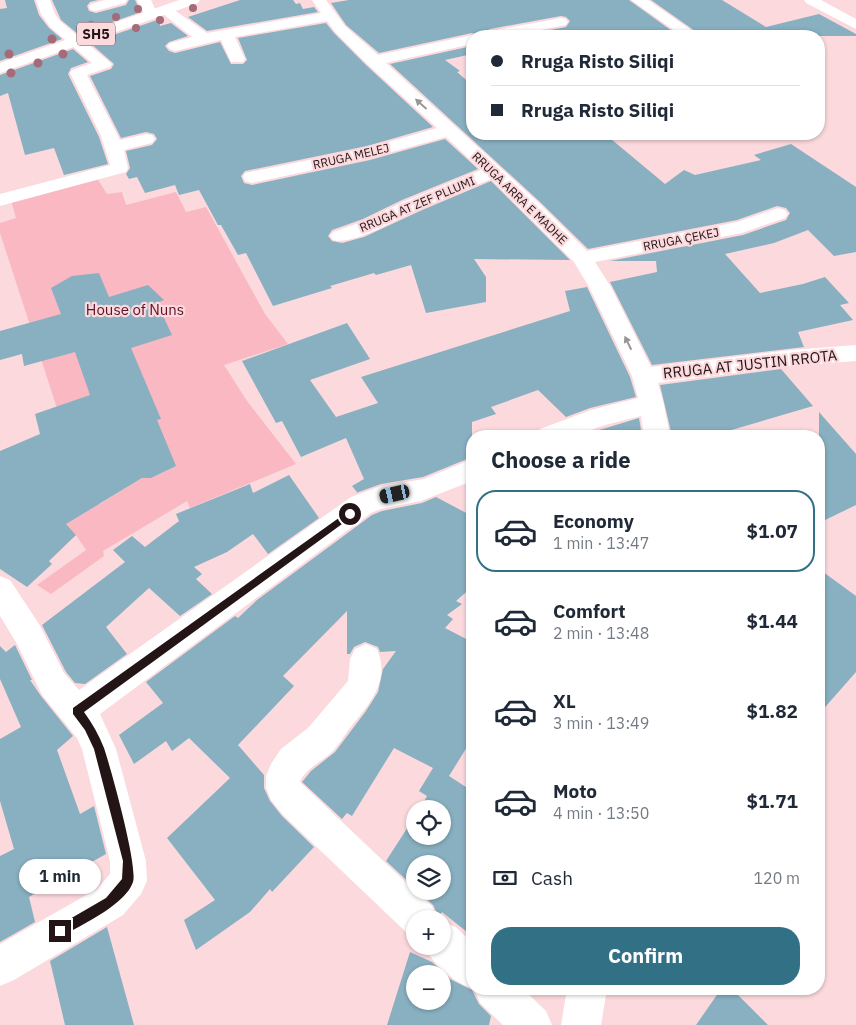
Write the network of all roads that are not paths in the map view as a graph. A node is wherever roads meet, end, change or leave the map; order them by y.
1 (43, 0) edge
2 (120, 0) edge
3 (144, 0) edge
4 (193, 0) edge
5 (638, 0) edge
6 (814, 0) edge
7 (96, 7) dead end
8 (324, 8) edge
9 (158, 12) junction
10 (561, 22) dead end
11 (856, 25) edge
12 (520, 30) edge
13 (683, 30) edge
14 (226, 34) junction
15 (204, 38) junction
16 (76, 41) junction
17 (466, 41) edge
18 (175, 46) dead end
19 (237, 59) dead end
20 (373, 61) junction
21 (0, 68) edge
22 (450, 130) junction
23 (146, 139) dead end
24 (115, 147) junction
25 (493, 172) junction
26 (252, 177) dead end
27 (0, 200) edge
28 (778, 214) dead end
29 (340, 236) dead end
30 (582, 258) junction
31 (856, 353) edge
32 (644, 376) junction
33 (652, 405) junction
34 (563, 430) edge
35 (656, 430) edge
36 (466, 471) edge
37 (0, 589) edge
38 (366, 659) dead end
39 (77, 711) junction
40 (409, 910) edge
41 (451, 949) edge
42 (466, 963) edge
43 (0, 966) edge
44 (500, 995) edge
45 (586, 995) edge
46 (532, 1025) edge
47 (581, 1025) edge

1 - 16 street
2 - 7 street
3 - 9 street
4 - 9 street, SH5
5 - 13 street
6 - 11 street
8 - 14 street
8 - 20 street, RRUGA ARRA E MADHE
9 - 15 street
9 - 16 street, SH5
10 - 12 street
14 - 15 street
14 - 19 street
15 - 18 street
16 - 21 street, SH5
16 - 24 street
17 - 20 street
22 -> 20 street, RRUGA ARRA E MADHE
22 - 25 street, RRUGA ARRA E MADHE
22 - 26 street, RRUGA MELEJ
23 - 24 street
24 - 27 street
25 - 29 street, RRUGA AT ZEF PLLUMI
25 - 30 street, RRUGA ARRA E MADHE
28 - 30 street, RRUGA ÇEKEJ
32 -> 30 street, RRUGA ARRA E MADHE
31 - 32 street, RRUGA AT JUSTIN RROTA
32 - 33 street, RRUGA ARRA E MADHE
33 - 34 street
33 - 35 street, RRUGA ARRA E MADHE
36 - 39 street
37 - 39 street
38 - 40 street
39 - 43 street
41 - 42 street
44 - 46 street
45 - 47 street

